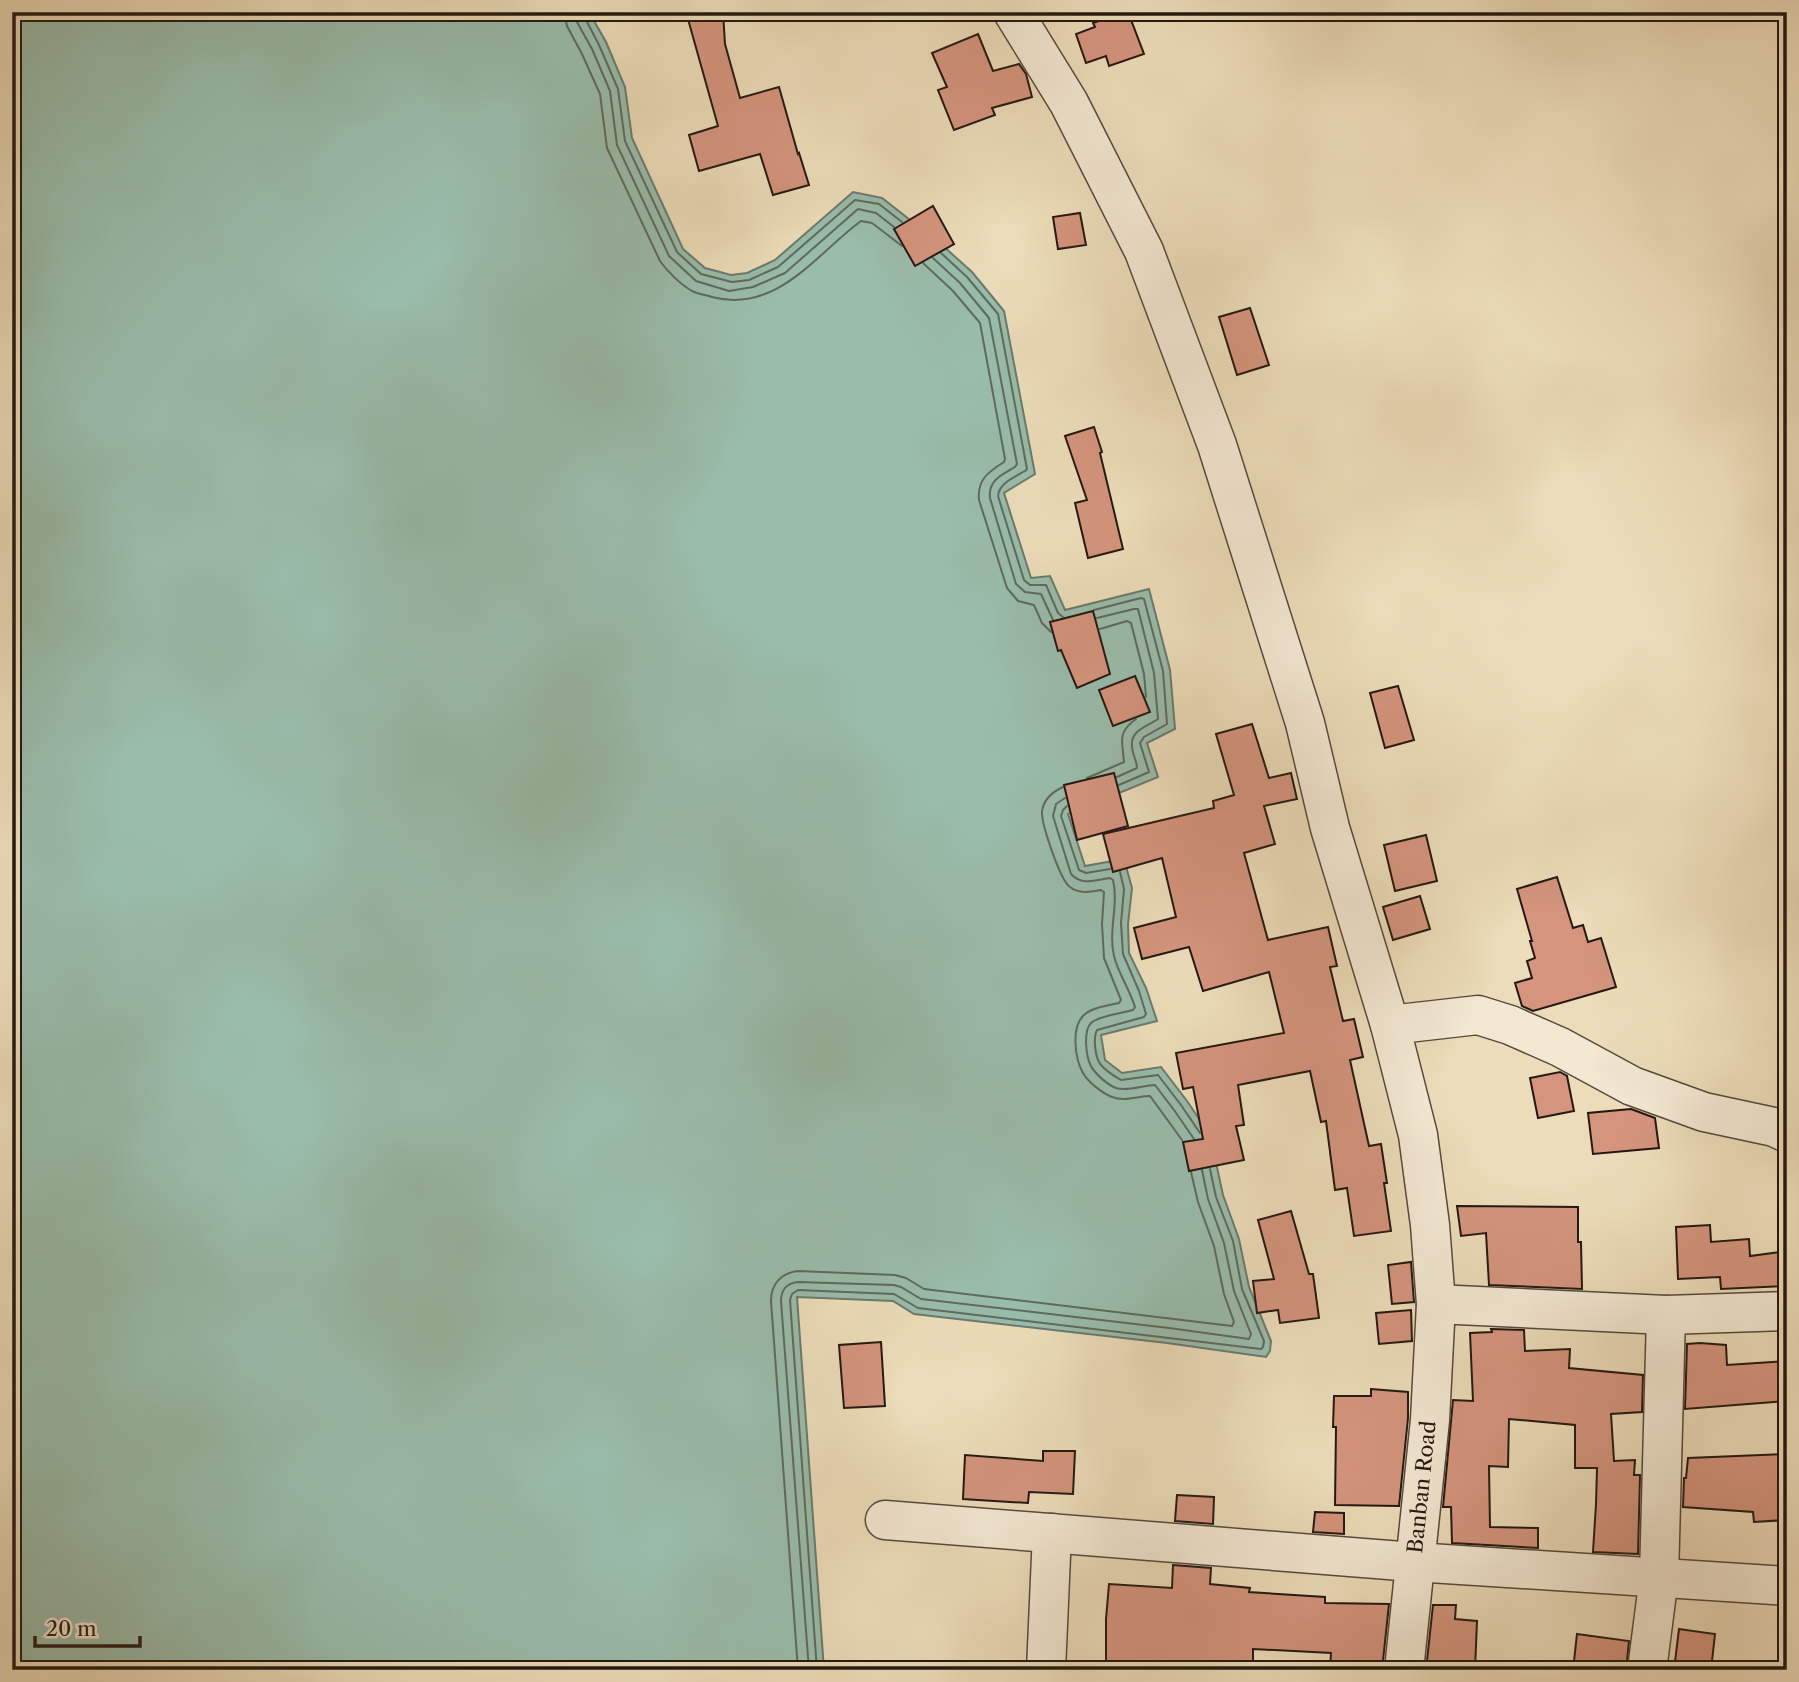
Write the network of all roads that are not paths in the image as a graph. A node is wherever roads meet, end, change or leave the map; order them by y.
1 (1013, 12) edge
2 (1390, 1025) junction
3 (1787, 1133) edge
4 (1436, 1304) junction
5 (1787, 1311) edge
6 (1666, 1315) junction
7 (885, 1520) dead end
8 (1052, 1533) junction
9 (1414, 1562) junction
10 (1659, 1577) junction
11 (1787, 1586) edge
12 (1046, 1670) edge
13 (1404, 1670) edge
14 (1647, 1670) edge

1 - 2 street, Banban Road
2 - 3 street
2 - 4 street, Banban Road
4 - 6 street
4 - 9 street, Banban Road
5 - 6 street
6 - 10 street
7 - 8 street
8 - 9 street
8 - 12 street
9 - 10 street
9 - 13 street, Banban Road
10 - 11 street
10 - 14 street

